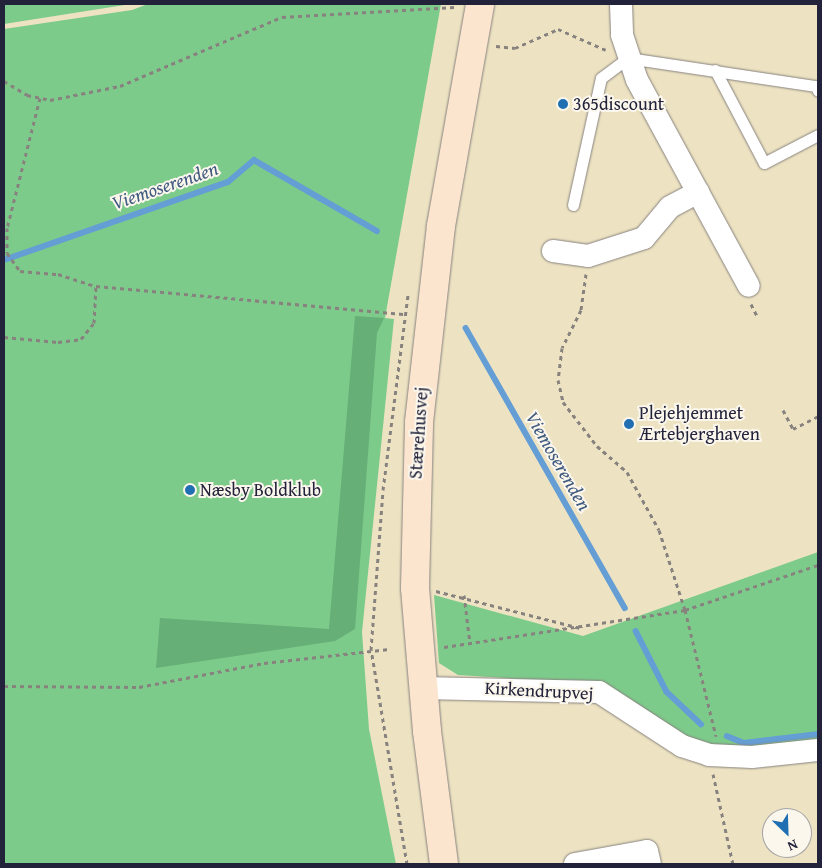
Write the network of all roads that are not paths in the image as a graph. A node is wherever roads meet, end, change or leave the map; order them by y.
1 (621, 4) edge
2 (468, 5) edge
3 (628, 58) junction
4 (715, 70) junction
5 (818, 91) edge
6 (818, 135) edge
7 (698, 192) junction
8 (573, 205) dead end
9 (553, 251) dead end
10 (749, 286) dead end
11 (422, 688) junction
12 (818, 750) edge
13 (444, 864) edge
14 (575, 864) edge
15 (650, 864) edge

1 - 3 street
2 - 11 street, Stærehusvej
3 - 4 lane
3 - 7 street
3 - 8 lane
4 - 5 lane
4 - 6 lane
7 - 9 street
7 - 10 street
11 - 12 street, Kirkendrupvej
11 - 13 street, Stærehusvej
14 - 15 street

